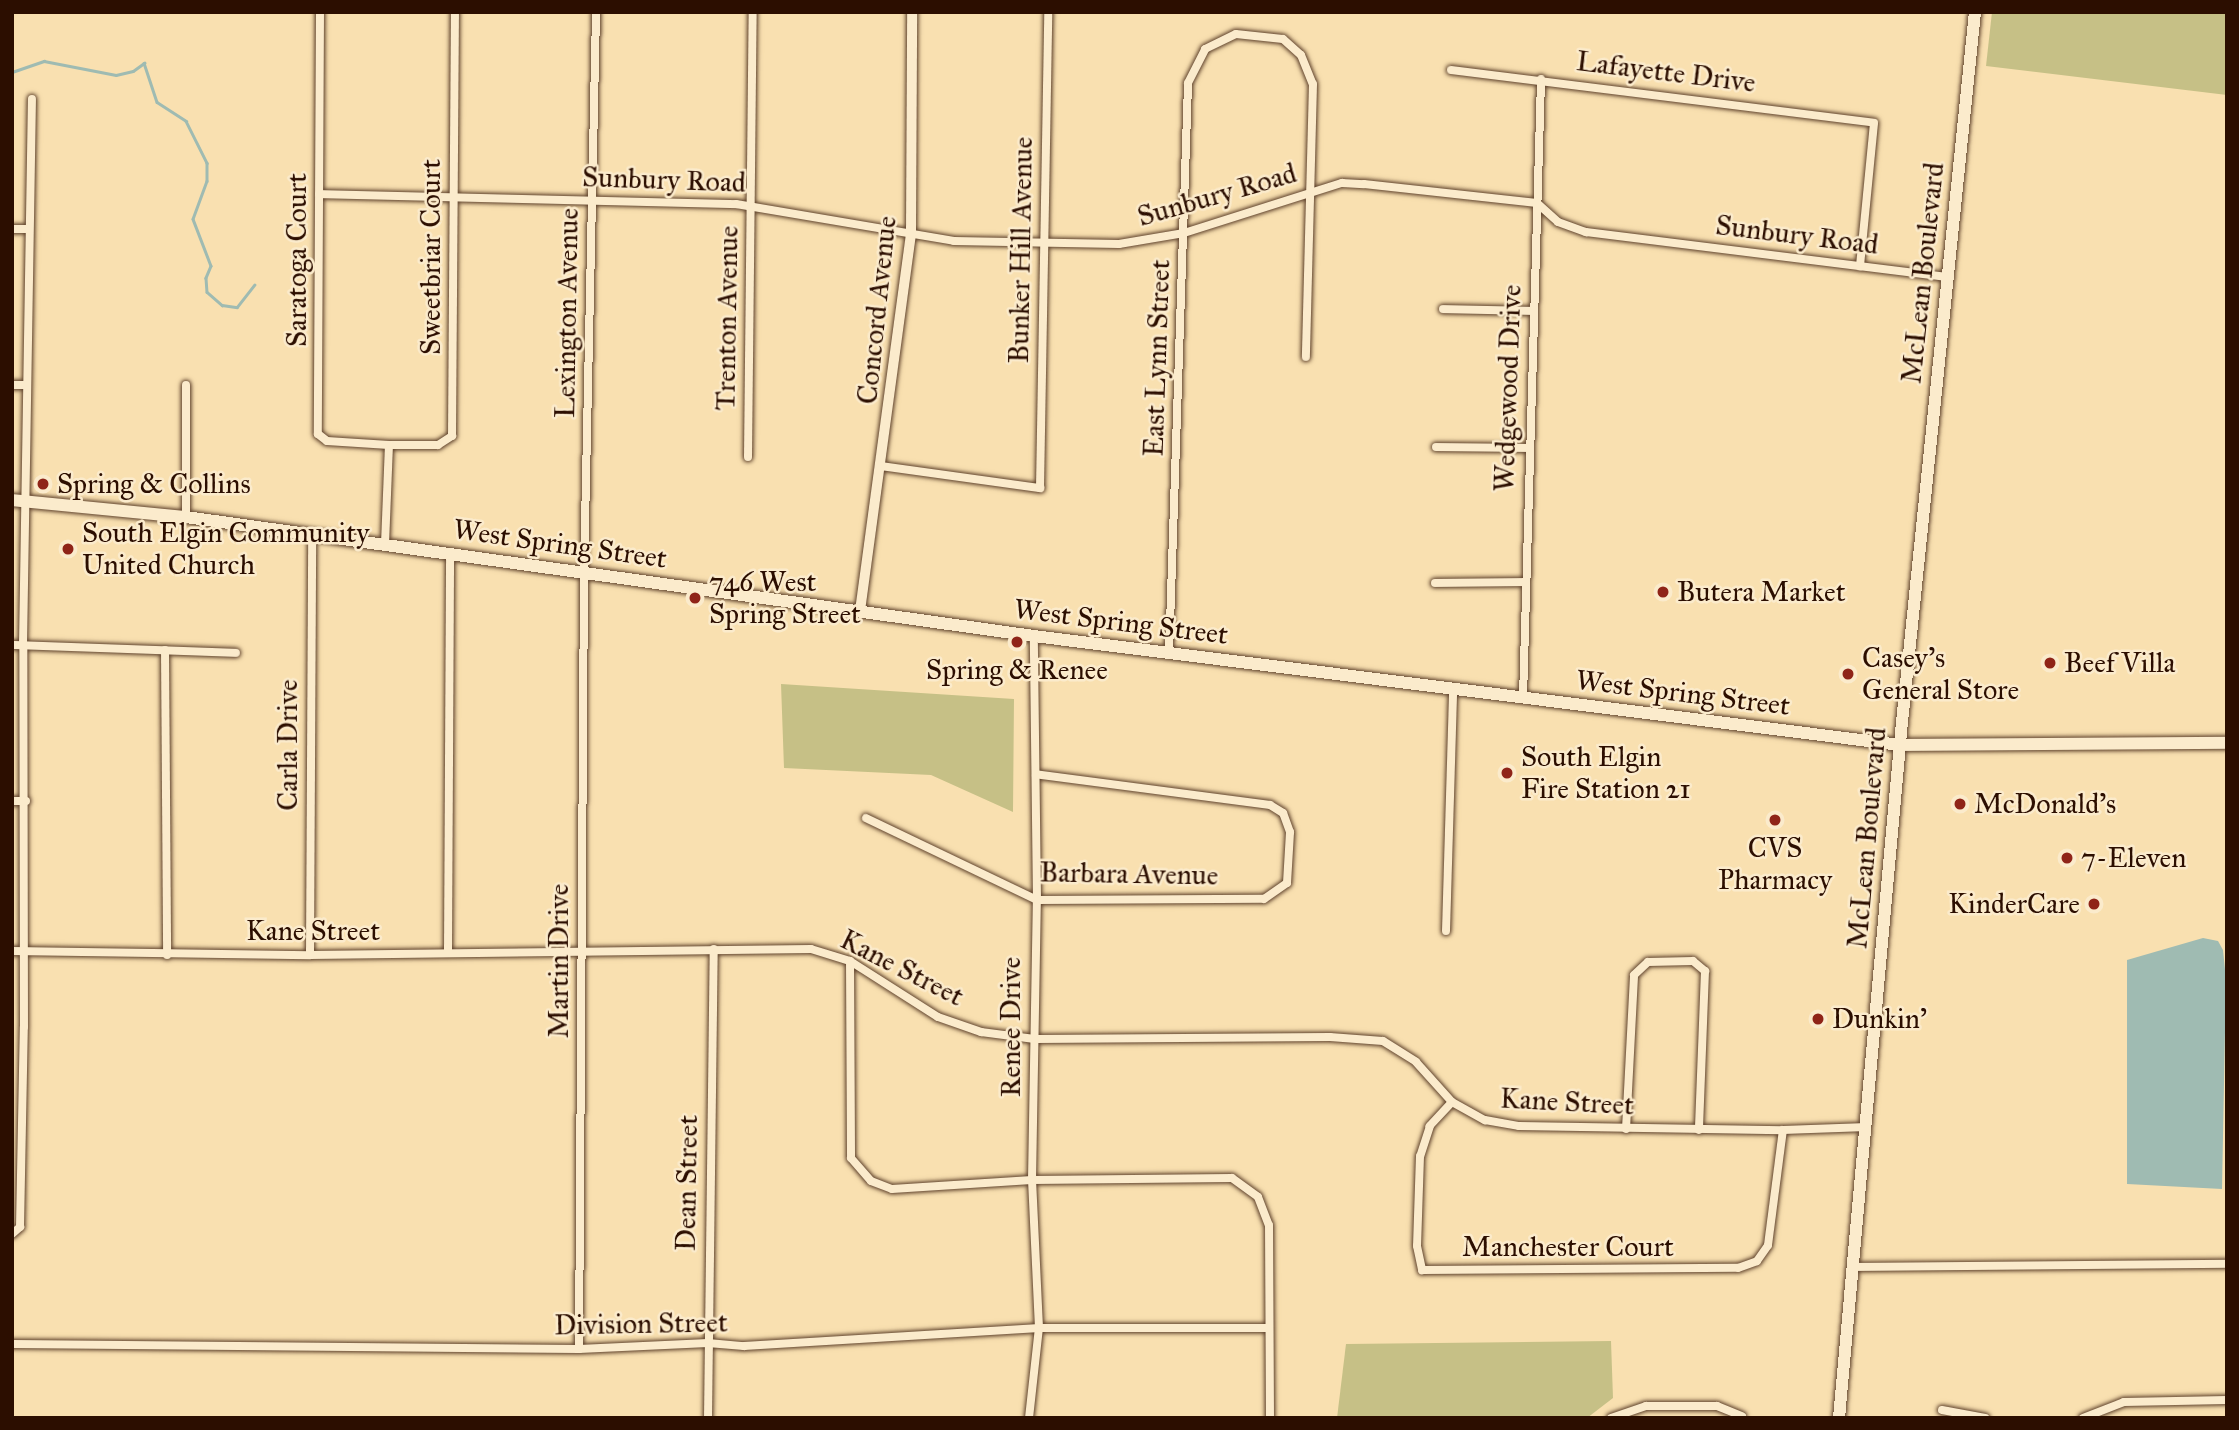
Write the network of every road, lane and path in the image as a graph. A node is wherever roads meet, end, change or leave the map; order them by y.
1 (320, 12) edge
2 (455, 12) edge
3 (596, 12) edge
4 (753, 12) edge
5 (912, 12) edge
6 (1048, 12) edge
7 (1975, 12) edge
8 (1451, 70) dead end
9 (1541, 79) junction
10 (32, 99) dead end
11 (1309, 192) junction
12 (320, 194) junction
13 (454, 197) junction
14 (592, 199) junction
15 (1538, 203) junction
16 (751, 205) junction
17 (12, 229) edge
18 (29, 229) junction
19 (911, 233) junction
20 (1184, 233) junction
21 (1044, 243) junction
22 (1860, 266) junction
23 (1947, 277) junction
24 (1443, 310) dead end
25 (1532, 311) junction
26 (1306, 357) dead end
27 (12, 384) edge
28 (25, 385) junction
29 (186, 385) dead end
30 (389, 445) junction
31 (1436, 447) dead end
32 (1529, 448) junction
33 (748, 457) dead end
34 (881, 466) junction
35 (19, 500) edge
36 (186, 517) junction
37 (313, 534) junction
38 (384, 544) junction
39 (450, 553) junction
40 (584, 572) junction
41 (1525, 582) junction
42 (1435, 583) dead end
43 (860, 611) junction
44 (1034, 636) junction
45 (12, 645) edge
46 (23, 645) junction
47 (164, 650) junction
48 (236, 653) dead end
49 (1170, 654) junction
50 (1453, 689) junction
51 (1523, 698) junction
52 (2227, 743) edge
53 (1900, 745) junction
54 (1036, 774) junction
55 (12, 801) edge
56 (26, 801) junction
57 (866, 818) dead end
58 (1037, 900) junction
59 (1446, 931) dead end
60 (714, 949) junction
61 (12, 951) edge
62 (25, 952) junction
63 (448, 952) junction
64 (581, 952) junction
65 (167, 955) junction
66 (310, 955) junction
67 (850, 961) junction
68 (1035, 1039) junction
69 (1452, 1102) junction
70 (12, 1105) edge
71 (23, 1105) junction
72 (1867, 1127) junction
73 (1626, 1129) junction
74 (1699, 1129) junction
75 (1783, 1130) junction
76 (1032, 1180) junction
77 (12, 1234) edge
78 (2227, 1264) edge
79 (1854, 1267) junction
80 (1039, 1328) junction
81 (1269, 1328) junction
82 (708, 1343) junction
83 (12, 1344) edge
84 (579, 1349) junction
85 (2227, 1400) edge
86 (1942, 1410) dead end
87 (1742, 1416) edge
88 (708, 1418) edge
89 (1029, 1418) edge
90 (1270, 1418) edge
91 (1611, 1418) edge
92 (1839, 1418) edge
93 (1985, 1418) edge
94 (2083, 1418) edge

1 - 12 street, Saratoga Court
2 - 13 street, Sweetbriar Court
3 - 14 street, Lexington Avenue
4 - 16 street, Trenton Avenue
5 - 19 street, Concord Avenue
6 - 21 street, Bunker Hill Avenue
7 - 23 main road, McLean Boulevard
8 - 9 street, Lafayette Drive
9 - 15 street, Wedgewood Drive
9 - 22 street, Lafayette Drive
10 - 18 street
11 - 15 street, Sunbury Road
11 - 20 street, Sunbury Road
11 - 20 street, East Lynn Street
11 - 26 street
12 - 13 street, Sunbury Road
12 - 30 street, Saratoga Court
13 - 14 street, Sunbury Road
13 - 30 street, Sweetbriar Court
14 - 16 street, Sunbury Road
14 - 40 street, Lexington Avenue
15 - 22 street, Sunbury Road
15 - 25 street, Wedgewood Drive
16 - 19 street, Sunbury Road
16 - 33 street, Trenton Avenue
17 - 18 street
18 - 28 street
19 - 21 street, Sunbury Road
19 - 34 street, Concord Avenue
20 - 21 street, Sunbury Road
20 - 49 street, East Lynn Street
21 - 34 street, Bunker Hill Avenue
22 - 23 street, Sunbury Road
23 - 53 main road, McLean Boulevard
24 - 25 street
25 - 32 street, Wedgewood Drive
27 - 28 street
28 - 35 street
29 - 36 street
30 - 38 street
31 - 32 street
32 - 41 street, Wedgewood Drive
34 - 43 street, Concord Avenue
35 - 36 main road, West Spring Street
35 - 46 street
36 - 37 main road, West Spring Street
37 - 38 main road, West Spring Street
37 - 66 street, Carla Drive
38 - 39 main road, West Spring Street
39 - 40 main road, West Spring Street
39 - 63 street
40 - 43 main road, West Spring Street
40 - 64 street, Martin Drive
41 - 42 street
41 - 51 street, Wedgewood Drive
43 - 44 main road, West Spring Street
44 - 49 main road, West Spring Street
44 - 54 street, Renee Drive
45 - 46 street
46 - 47 street
46 - 56 street
47 - 48 street
47 - 65 street
49 - 50 main road, West Spring Street
50 - 51 main road, West Spring Street
50 - 59 street
51 - 53 main road, West Spring Street
52 - 53 main road, West Spring Street
53 - 72 main road, McLean Boulevard
54 - 58 street, Renee Drive
54 - 58 street, Barbara Avenue
55 - 56 street
56 - 62 street
57 - 58 street, Barbara Avenue
58 - 68 street, Renee Drive
60 - 64 street, Kane Street
60 - 67 street, Kane Street
60 - 82 street, Dean Street
61 - 62 street, Kane Street
62 - 65 street, Kane Street
62 - 71 street
63 - 64 street, Kane Street
63 - 66 street, Kane Street
64 - 84 street, Martin Drive
65 - 66 street, Kane Street
67 - 68 street, Kane Street
67 - 76 street
68 - 69 street, Kane Street
68 - 76 street, Renee Drive
69 - 73 street, Kane Street
69 - 75 street, Manchester Court
70 - 71 street
71 - 77 street
72 - 75 street, Kane Street
72 - 79 main road, McLean Boulevard
73 - 74 street, Kane Street
73 - 74 street
74 - 75 street, Kane Street
76 - 80 street, Renee Drive
76 - 81 street
78 - 79 street
79 - 92 main road, McLean Boulevard
80 - 81 street, Division Street
80 - 82 street, Division Street
80 - 89 street, Renee Drive
81 - 90 street
82 - 84 street, Division Street
82 - 88 street, Dean Street
83 - 84 street, Division Street
85 - 94 street
86 - 93 street
87 - 91 street

